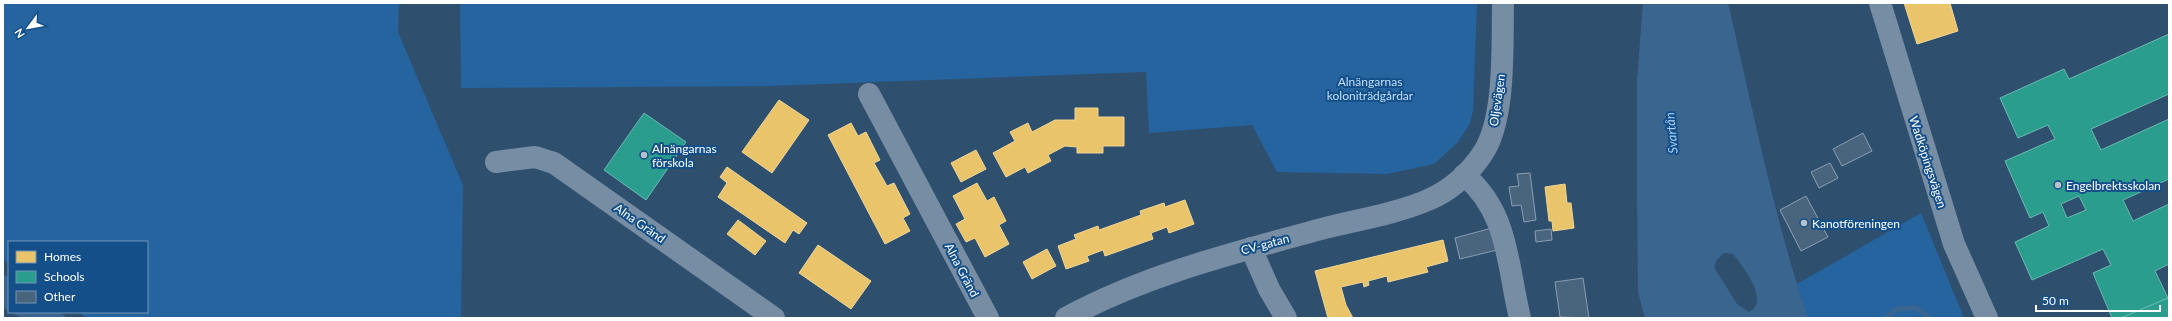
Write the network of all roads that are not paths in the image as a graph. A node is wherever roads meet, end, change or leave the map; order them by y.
1 (1503, 3) edge
2 (1880, 3) edge
3 (869, 94) dead end
4 (496, 162) dead end
5 (1464, 175) junction
6 (1251, 248) junction
7 (774, 318) edge
8 (988, 318) edge
9 (1066, 318) edge
10 (1286, 318) edge
11 (1520, 318) edge
12 (1987, 318) edge

1 - 5 street, Oljevägen
2 - 12 street, Wadköpingsvägen
3 - 8 street, Alna Gränd
4 - 7 street, Alna Gränd
5 - 6 street, CV-gatan
5 - 11 street
6 - 9 street, CV-gatan
6 - 10 street

